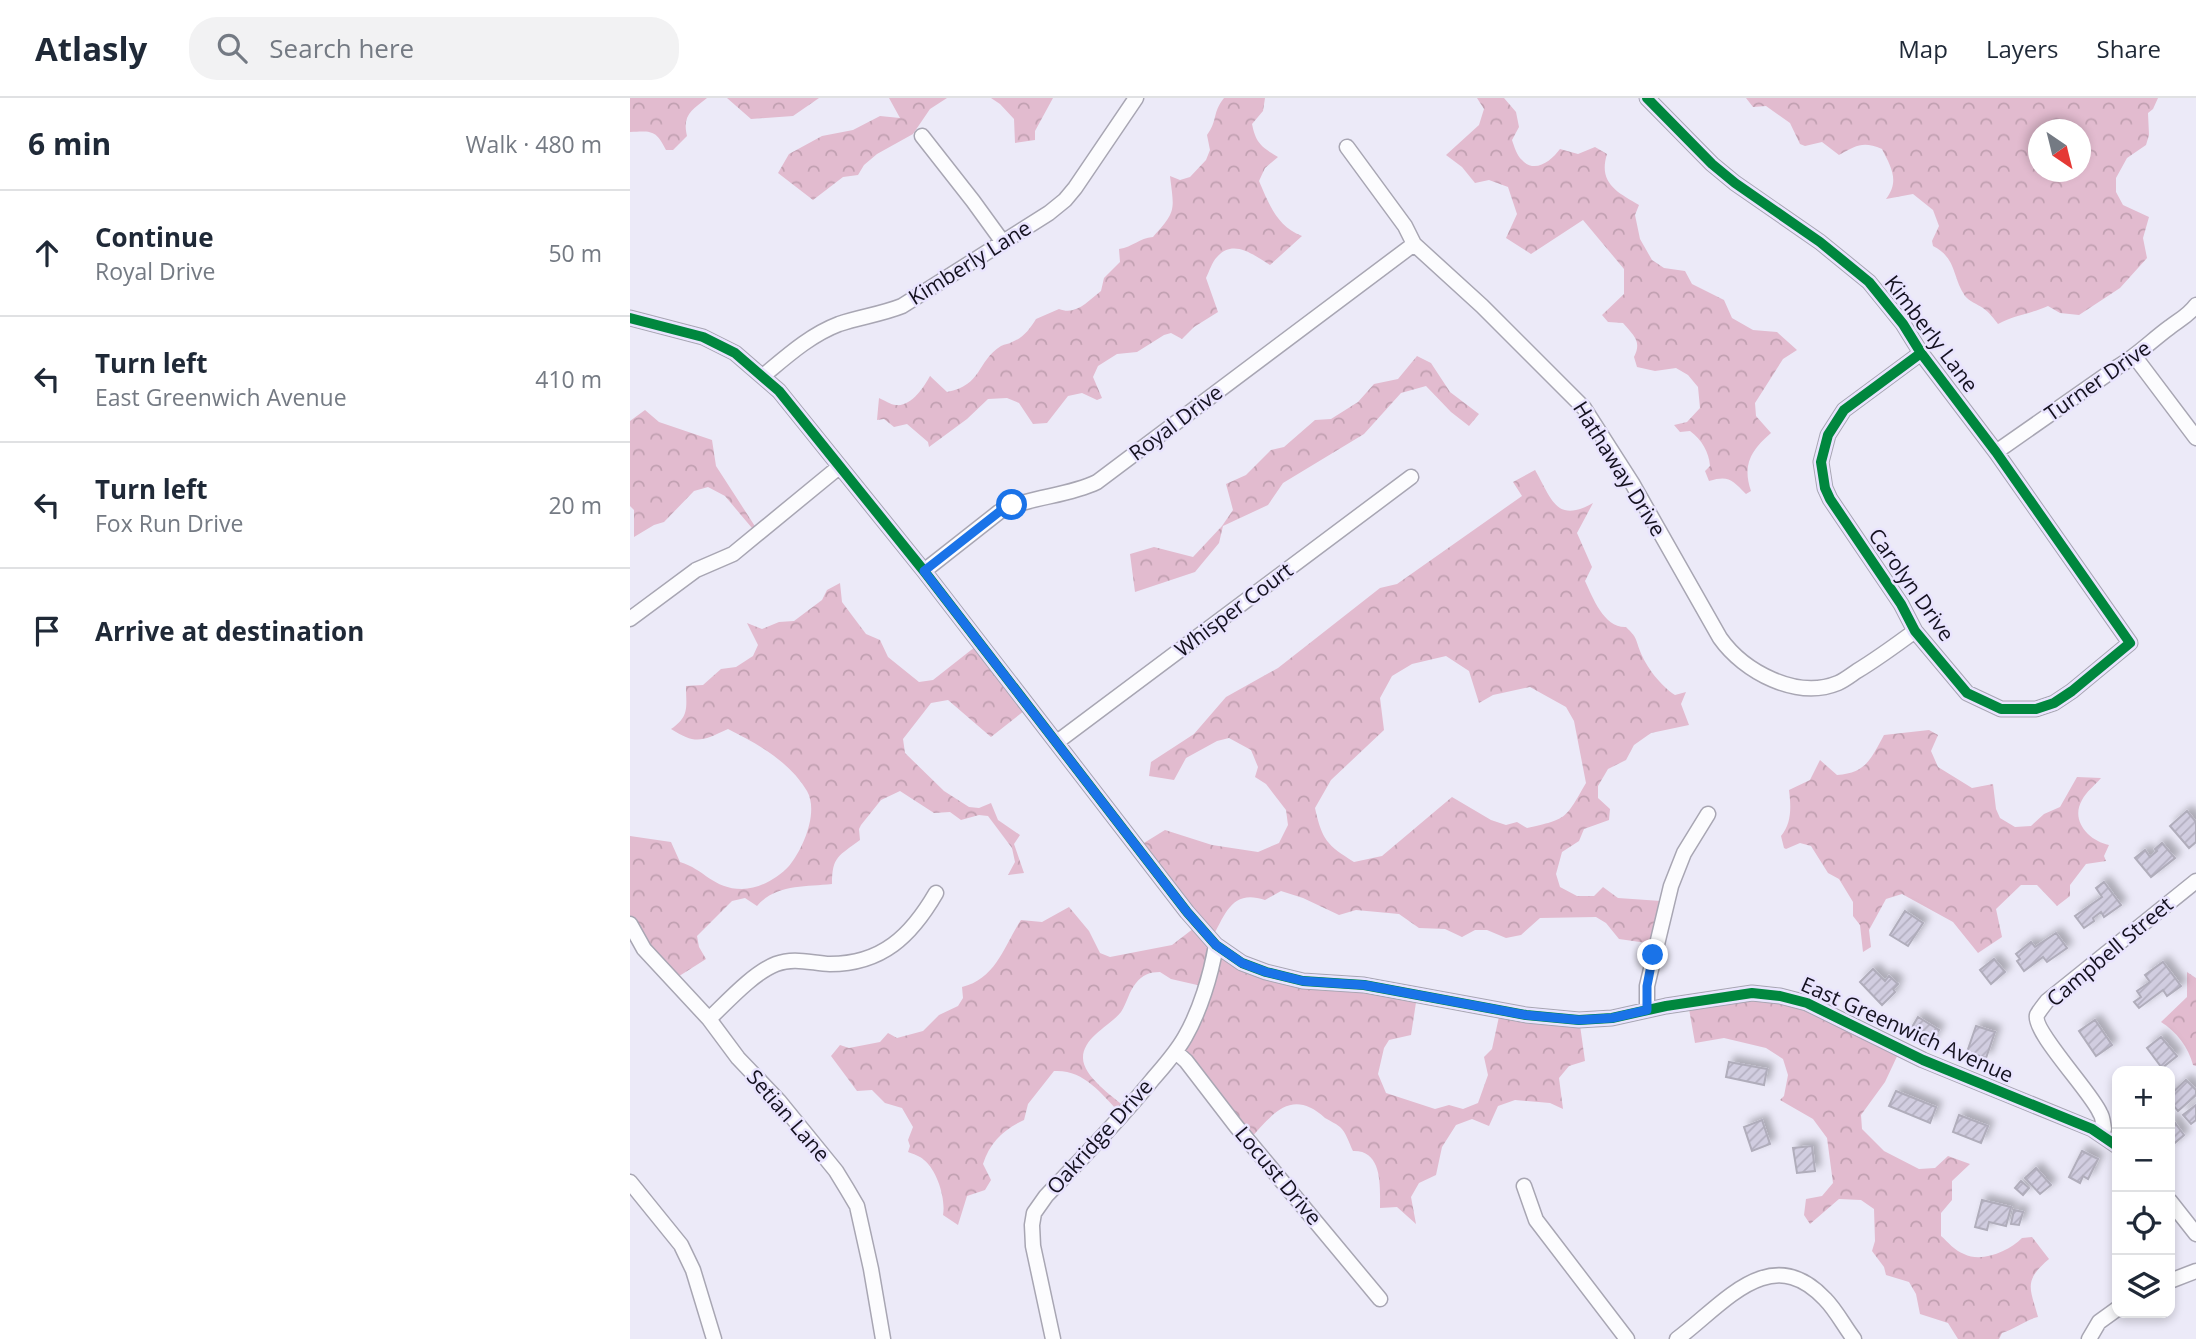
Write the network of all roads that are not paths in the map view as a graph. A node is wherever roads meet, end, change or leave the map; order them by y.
1 (1136, 98) edge
2 (1647, 98) edge
3 (922, 136) dead end
4 (1347, 147) dead end
5 (1002, 241) junction
6 (1414, 244) junction
7 (2196, 305) edge
8 (630, 317) edge
9 (1921, 353) junction
10 (2135, 357) junction
11 (763, 376) junction
12 (2196, 438) edge
13 (1996, 452) junction
14 (839, 467) junction
15 (1410, 477) dead end
16 (924, 571) junction
17 (630, 618) edge
18 (1915, 631) junction
19 (2130, 643) joint
20 (1056, 742) junction
21 (1708, 814) dead end
22 (2196, 881) edge
23 (936, 893) dead end
24 (630, 924) edge
25 (1216, 945) junction
26 (1647, 1010) junction
27 (709, 1019) junction
28 (1176, 1052) junction
29 (2100, 1134) junction
30 (2112, 1142) edge
31 (630, 1182) edge
32 (1524, 1186) dead end
33 (2175, 1207) edge
34 (2196, 1234) edge
35 (2196, 1271) edge
36 (2175, 1279) edge
37 (1380, 1299) dead end
38 (2112, 1313) edge
39 (714, 1339) edge
40 (883, 1339) edge
41 (1053, 1339) edge
42 (1627, 1339) edge
43 (1677, 1339) edge
44 (1854, 1339) edge
45 (2089, 1339) edge

1 - 5 street, Kimberly Lane
2 - 9 street, Kimberly Lane
3 - 5 street
4 - 6 street, Hathaway Drive
5 - 11 street, Kimberly Lane
6 - 16 street, Royal Drive
6 - 18 street, Hathaway Drive
7 - 10 street, Turner Drive
8 - 11 street, East Greenwich Avenue
9 - 13 street, Kimberly Lane
9 - 18 street, Carolyn Drive
10 - 12 street
10 - 13 street, Turner Drive
11 - 14 street, East Greenwich Avenue
13 - 19 street, Kimberly Lane
14 - 16 street, East Greenwich Avenue
14 - 17 street
15 - 20 street, Whisper Court
16 - 20 street, East Greenwich Avenue
18 - 19 street, Carolyn Drive
20 - 25 street, East Greenwich Avenue
21 - 26 street
22 - 29 street, Campbell Street
23 - 27 street
24 - 27 street, Setian Lane
25 - 26 street, East Greenwich Avenue
25 - 28 street, Oakridge Drive
26 - 29 street, East Greenwich Avenue
27 - 40 street, Setian Lane
28 - 37 street, Locust Drive
28 - 41 street, Oakridge Drive
29 - 30 street, East Greenwich Avenue
31 - 39 street
32 - 42 street
33 - 34 street
35 - 36 street
38 - 45 street
43 - 44 street

